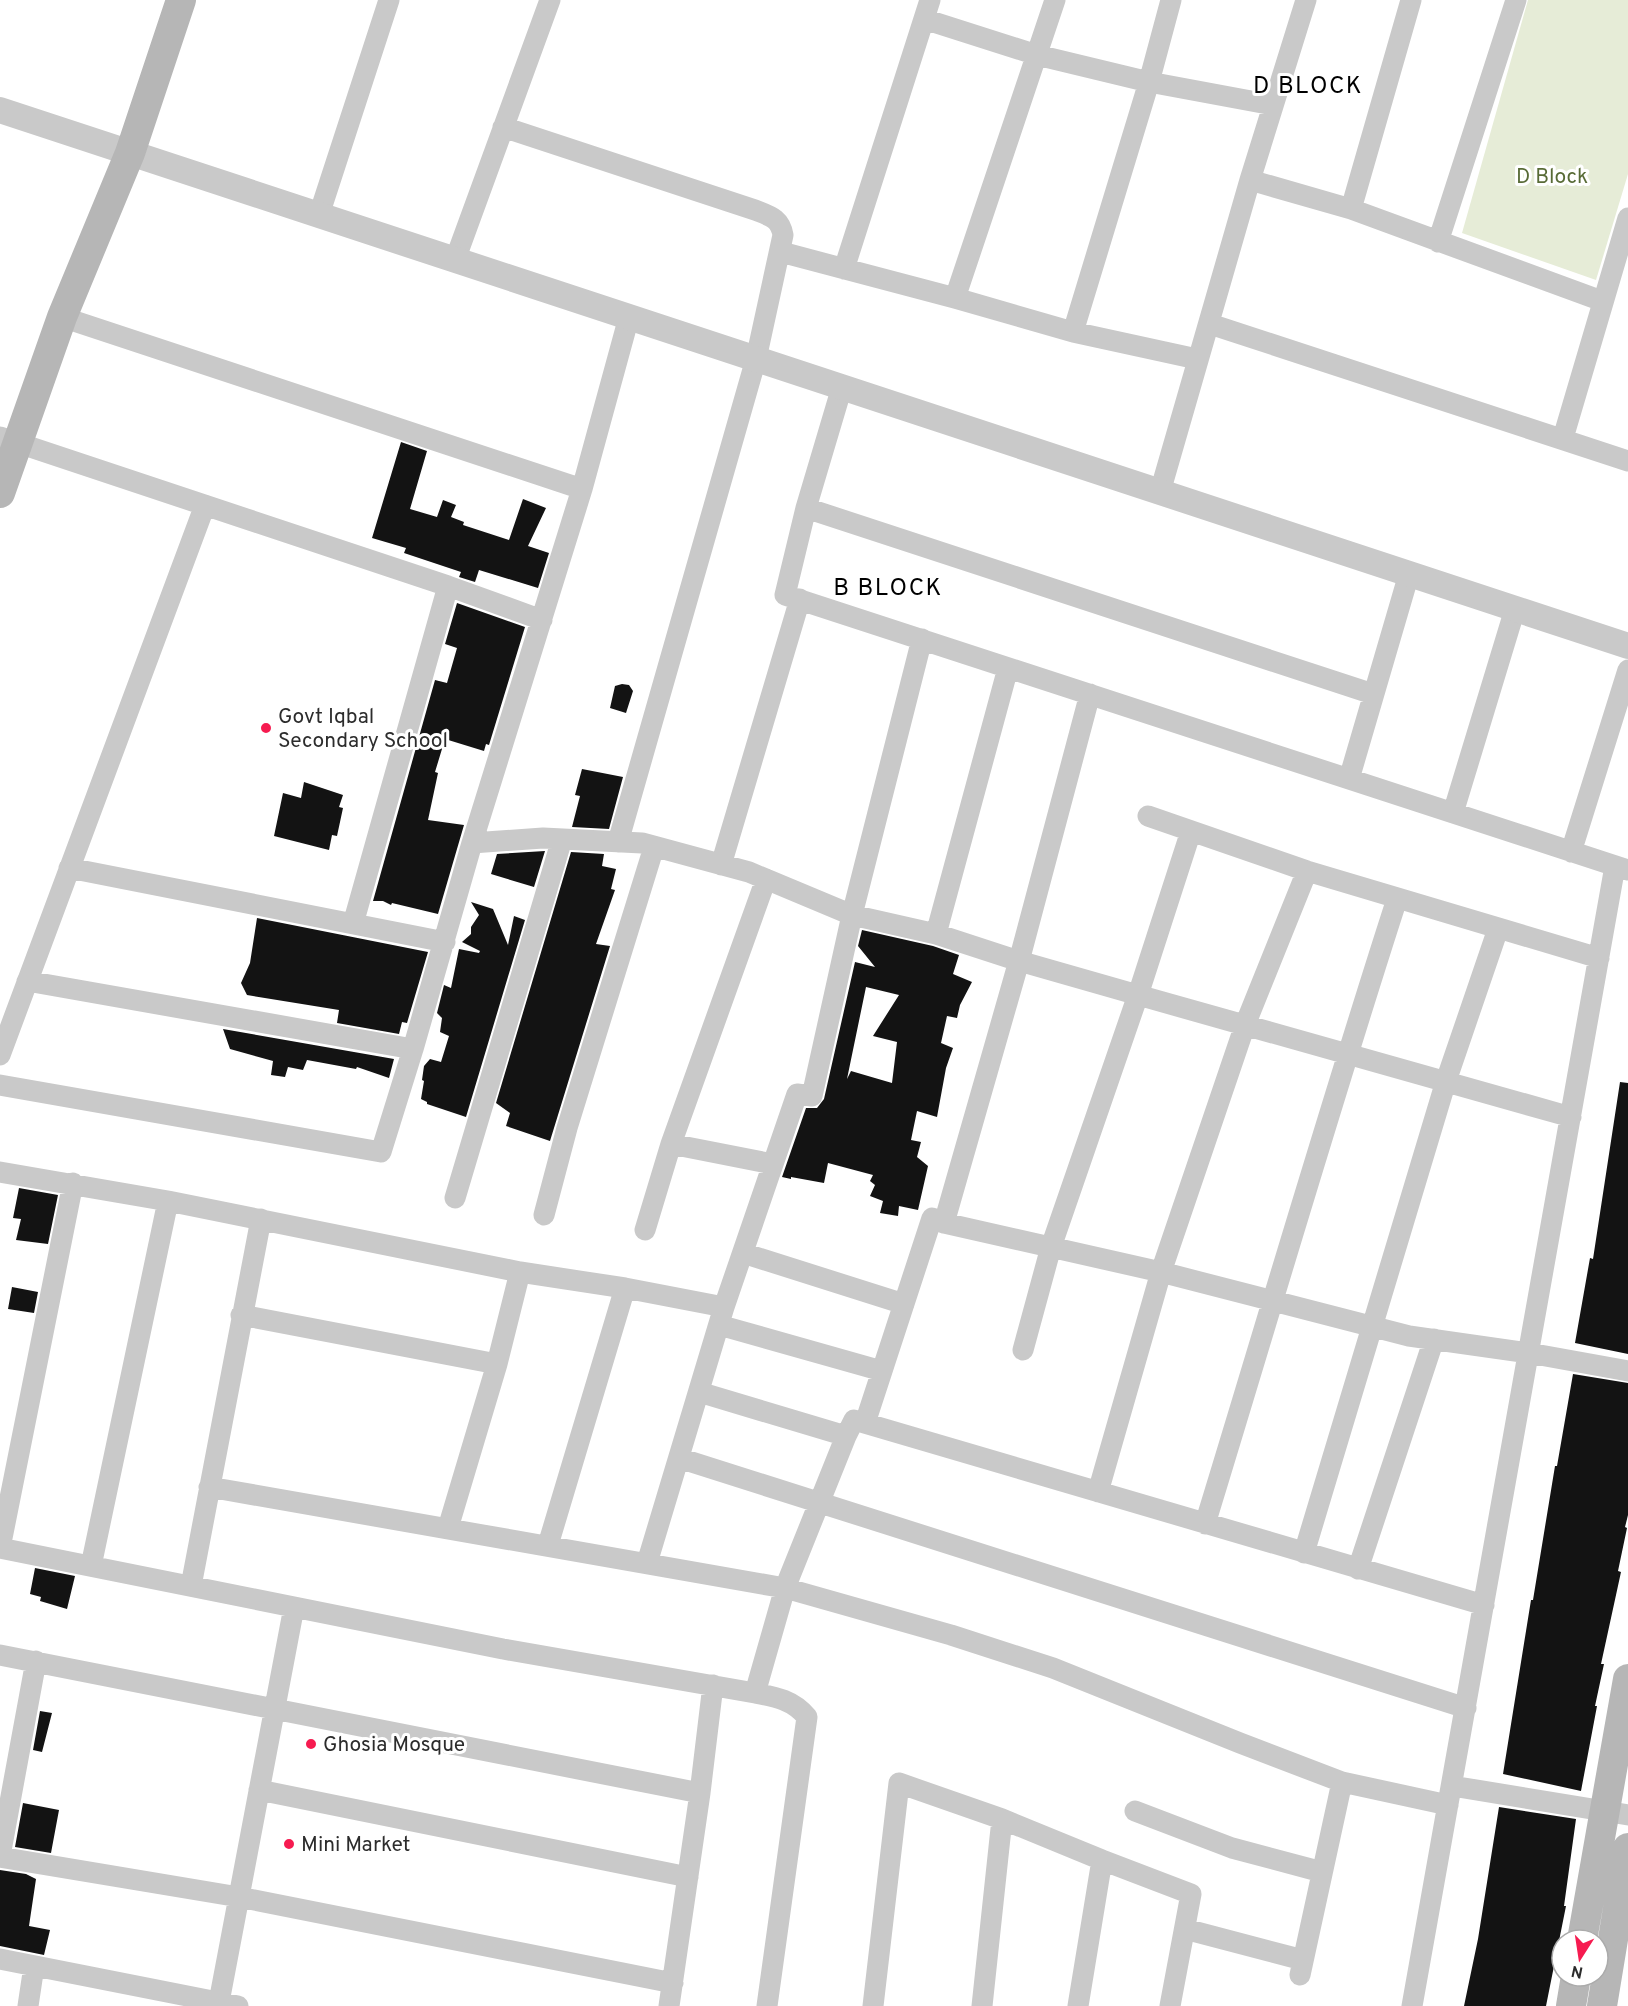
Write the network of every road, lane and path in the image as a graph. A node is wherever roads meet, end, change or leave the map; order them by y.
1 (389, 0) edge
2 (550, 0) edge
3 (1055, 0) edge
4 (1171, 0) edge
5 (1306, 0) edge
6 (1411, 0) edge
7 (1516, 0) edge
8 (177, 1) edge
9 (927, 10) edge
10 (1036, 55) junction
11 (1149, 82) junction
12 (1273, 105) junction
13 (0, 110) edge
14 (503, 127) junction
15 (130, 153) junction
16 (1250, 180) junction
17 (1351, 209) junction
18 (319, 215) junction
19 (1628, 218) edge
20 (1438, 242) junction
21 (781, 252) junction
22 (455, 260) junction
23 (844, 269) junction
24 (955, 298) junction
25 (1602, 301) junction
26 (62, 317) junction
27 (629, 317) junction
28 (1210, 324) junction
29 (1073, 332) junction
30 (756, 359) junction
31 (1197, 359) junction
32 (842, 387) junction
33 (1563, 438) junction
34 (8, 439) edge
35 (1628, 461) edge
36 (582, 489) junction
37 (1160, 492) junction
38 (0, 493) edge
39 (205, 505) junction
40 (806, 508) junction
41 (1409, 574) junction
42 (448, 586) junction
43 (800, 599) junction
44 (1515, 609) junction
45 (542, 620) junction
46 (922, 639) junction
47 (1628, 646) edge
48 (1008, 668) junction
49 (1628, 670) edge
50 (1090, 694) junction
51 (1373, 694) junction
52 (1349, 779) junction
53 (1453, 813) junction
54 (1148, 816) dead end
55 (1191, 831) junction
56 (562, 839) junction
57 (618, 842) junction
58 (472, 843) junction
59 (654, 847) junction
60 (1571, 852) junction
61 (721, 865) junction
62 (69, 868) junction
63 (1622, 868) edge
64 (1307, 871) junction
65 (766, 879) junction
66 (1397, 898) junction
67 (852, 915) junction
68 (353, 924) junction
69 (1498, 929) junction
70 (936, 934) junction
71 (445, 942) junction
72 (1599, 958) junction
73 (1019, 961) junction
74 (27, 981) junction
75 (1138, 995) junction
76 (1245, 1025) junction
77 (413, 1049) junction
78 (0, 1055) edge
79 (1347, 1055) junction
80 (1446, 1081) junction
81 (0, 1085) edge
82 (1571, 1117) junction
83 (670, 1144) junction
84 (773, 1164) junction
85 (0, 1172) edge
86 (73, 1183) junction
87 (455, 1198) dead end
88 (168, 1201) junction
89 (544, 1215) dead end
90 (261, 1220) junction
91 (944, 1223) junction
92 (645, 1230) dead end
93 (1051, 1247) junction
94 (743, 1252) junction
95 (520, 1272) junction
96 (1161, 1272) junction
97 (625, 1288) junction
98 (1274, 1301) junction
99 (904, 1304) junction
100 (241, 1315) junction
101 (722, 1316) junction
102 (1373, 1327) junction
103 (1434, 1339) junction
104 (1023, 1350) dead end
105 (1529, 1353) junction
106 (497, 1364) junction
107 (882, 1371) junction
108 (1628, 1371) edge
109 (699, 1392) junction
110 (865, 1423) junction
111 (846, 1436) junction
112 (679, 1458) junction
113 (209, 1486) junction
114 (1098, 1492) junction
115 (819, 1502) junction
116 (1205, 1524) junction
117 (448, 1528) junction
118 (548, 1545) junction
119 (0, 1548) edge
120 (1304, 1553) junction
121 (647, 1563) junction
122 (91, 1566) junction
123 (1358, 1569) junction
124 (191, 1586) junction
125 (784, 1588) junction
126 (1484, 1605) junction
127 (294, 1606) junction
128 (0, 1655) edge
129 (36, 1661) junction
130 (1628, 1679) edge
131 (713, 1685) junction
132 (755, 1693) junction
133 (1466, 1708) junction
134 (275, 1709) junction
135 (1342, 1782) junction
136 (259, 1790) junction
137 (700, 1792) junction
138 (1450, 1796) junction
139 (1135, 1811) dead end
140 (1616, 1814) edge
141 (1002, 1819) junction
142 (1628, 1848) edge
143 (0, 1856) edge
144 (1102, 1860) junction
145 (1323, 1872) junction
146 (688, 1877) junction
147 (238, 1897) junction
148 (1585, 1928) edge
149 (1185, 1929) junction
150 (0, 1959) edge
151 (34, 1966) junction
152 (673, 1983) junction
153 (1574, 1988) edge
154 (229, 2004) edge
155 (28, 2006) edge
156 (669, 2006) edge
157 (767, 2006) edge
158 (873, 2006) edge
159 (982, 2006) edge
160 (1078, 2006) edge
161 (1170, 2006) edge
162 (1412, 2006) edge
163 (1571, 2006) edge
164 (1602, 2006) edge

1 - 18 street
2 - 14 street
3 - 10 street
4 - 11 street
5 - 12 street
6 - 17 street
7 - 20 street
8 - 15 main road
9 - 10 street
9 - 23 street
10 - 11 street
10 - 24 street
11 - 12 street
11 - 29 street
12 - 16 street
13 - 15 street
14 - 21 street
14 - 22 street
15 - 18 street
15 - 26 main road
16 - 17 street
16 - 28 street
17 - 20 street
18 - 22 street
19 - 25 street
20 - 25 street
21 - 23 street
21 - 30 street
22 - 27 street
23 - 24 street
24 - 29 street
25 - 33 street
26 - 34 main road
26 - 36 street
27 - 30 street
27 - 36 street
28 - 31 street
28 - 33 street
29 - 31 street
30 - 32 street
30 - 57 street
31 - 37 street
32 - 37 street
32 - 40 street
33 - 35 street
34 - 38 main road
34 - 39 street
36 - 45 street
37 - 41 street
39 - 42 street
39 - 62 street
40 - 43 street
40 - 51 street
41 - 44 street
41 - 51 street
42 - 45 street
42 - 68 street
43 - 46 street
43 - 61 street
44 - 47 street
44 - 53 street
45 - 58 street
46 - 48 street
46 - 67 street
48 - 50 street
48 - 70 street
49 - 60 street
50 - 52 street
50 - 73 street
51 - 52 street
52 - 53 street
53 - 60 street
54 - 55 street
55 - 64 street
55 - 75 street
56 - 57 street
56 - 58 street
56 - 87 street
57 - 59 street
58 - 71 street
59 - 61 street
59 - 89 street
60 - 63 street
61 - 65 street
62 - 68 street
62 - 74 street
63 - 72 street
64 - 66 street
64 - 76 street
65 - 67 street
65 - 83 street
66 - 69 street
66 - 79 street
67 - 70 street
67 - 84 street
68 - 71 street
69 - 72 street
69 - 80 street
70 - 73 street
71 - 77 street
72 - 82 street
73 - 75 street
73 - 91 street
74 - 77 street
74 - 78 street
75 - 76 street
75 - 93 street
76 - 79 street
76 - 96 street
77 - 81 street
79 - 80 street
79 - 98 street
80 - 82 street
80 - 102 street
82 - 105 street
83 - 84 street
83 - 92 street
84 - 94 street
85 - 86 street
86 - 88 street
86 - 119 street
88 - 90 street
88 - 122 street
90 - 95 street
90 - 100 street
91 - 93 street
91 - 99 street
93 - 96 street
93 - 104 street
94 - 99 street
94 - 101 street
95 - 97 street
95 - 106 street
96 - 98 street
96 - 114 street
97 - 101 street
97 - 118 street
98 - 102 street
98 - 116 street
99 - 107 street
100 - 106 street
100 - 113 street
101 - 107 street
101 - 109 street
102 - 103 street
102 - 120 street
103 - 105 street
103 - 123 street
105 - 108 street
105 - 126 street
106 - 117 street
107 - 110 street
109 - 111 street
109 - 112 street
110 - 111 street
110 - 114 street
111 - 115 street
112 - 115 street
112 - 121 street
113 - 117 street
113 - 124 street
114 - 116 street
115 - 125 street
115 - 133 street
116 - 120 street
117 - 118 street
118 - 121 street
119 - 122 street
120 - 123 street
121 - 125 street
122 - 124 street
123 - 126 street
124 - 127 street
125 - 132 street
125 - 135 street
126 - 133 street
127 - 131 street
127 - 134 street
128 - 129 street
129 - 134 street
129 - 143 street
130 - 140 main road
131 - 132 street
131 - 137 street
132 - 157 street
133 - 138 street
134 - 136 street
134 - 137 street
135 - 138 street
135 - 145 street
136 - 146 street
136 - 147 street
137 - 146 street
138 - 140 street
138 - 162 street
139 - 145 street
140 - 148 main road
141 - 144 street
141 - 158 street
141 - 159 street
142 - 164 main road
143 - 147 street
144 - 149 street
144 - 160 street
145 - 149 street
146 - 152 street
147 - 152 street
147 - 154 street
149 - 161 street
150 - 151 street
151 - 154 street
151 - 155 street
152 - 156 street
153 - 163 main road

